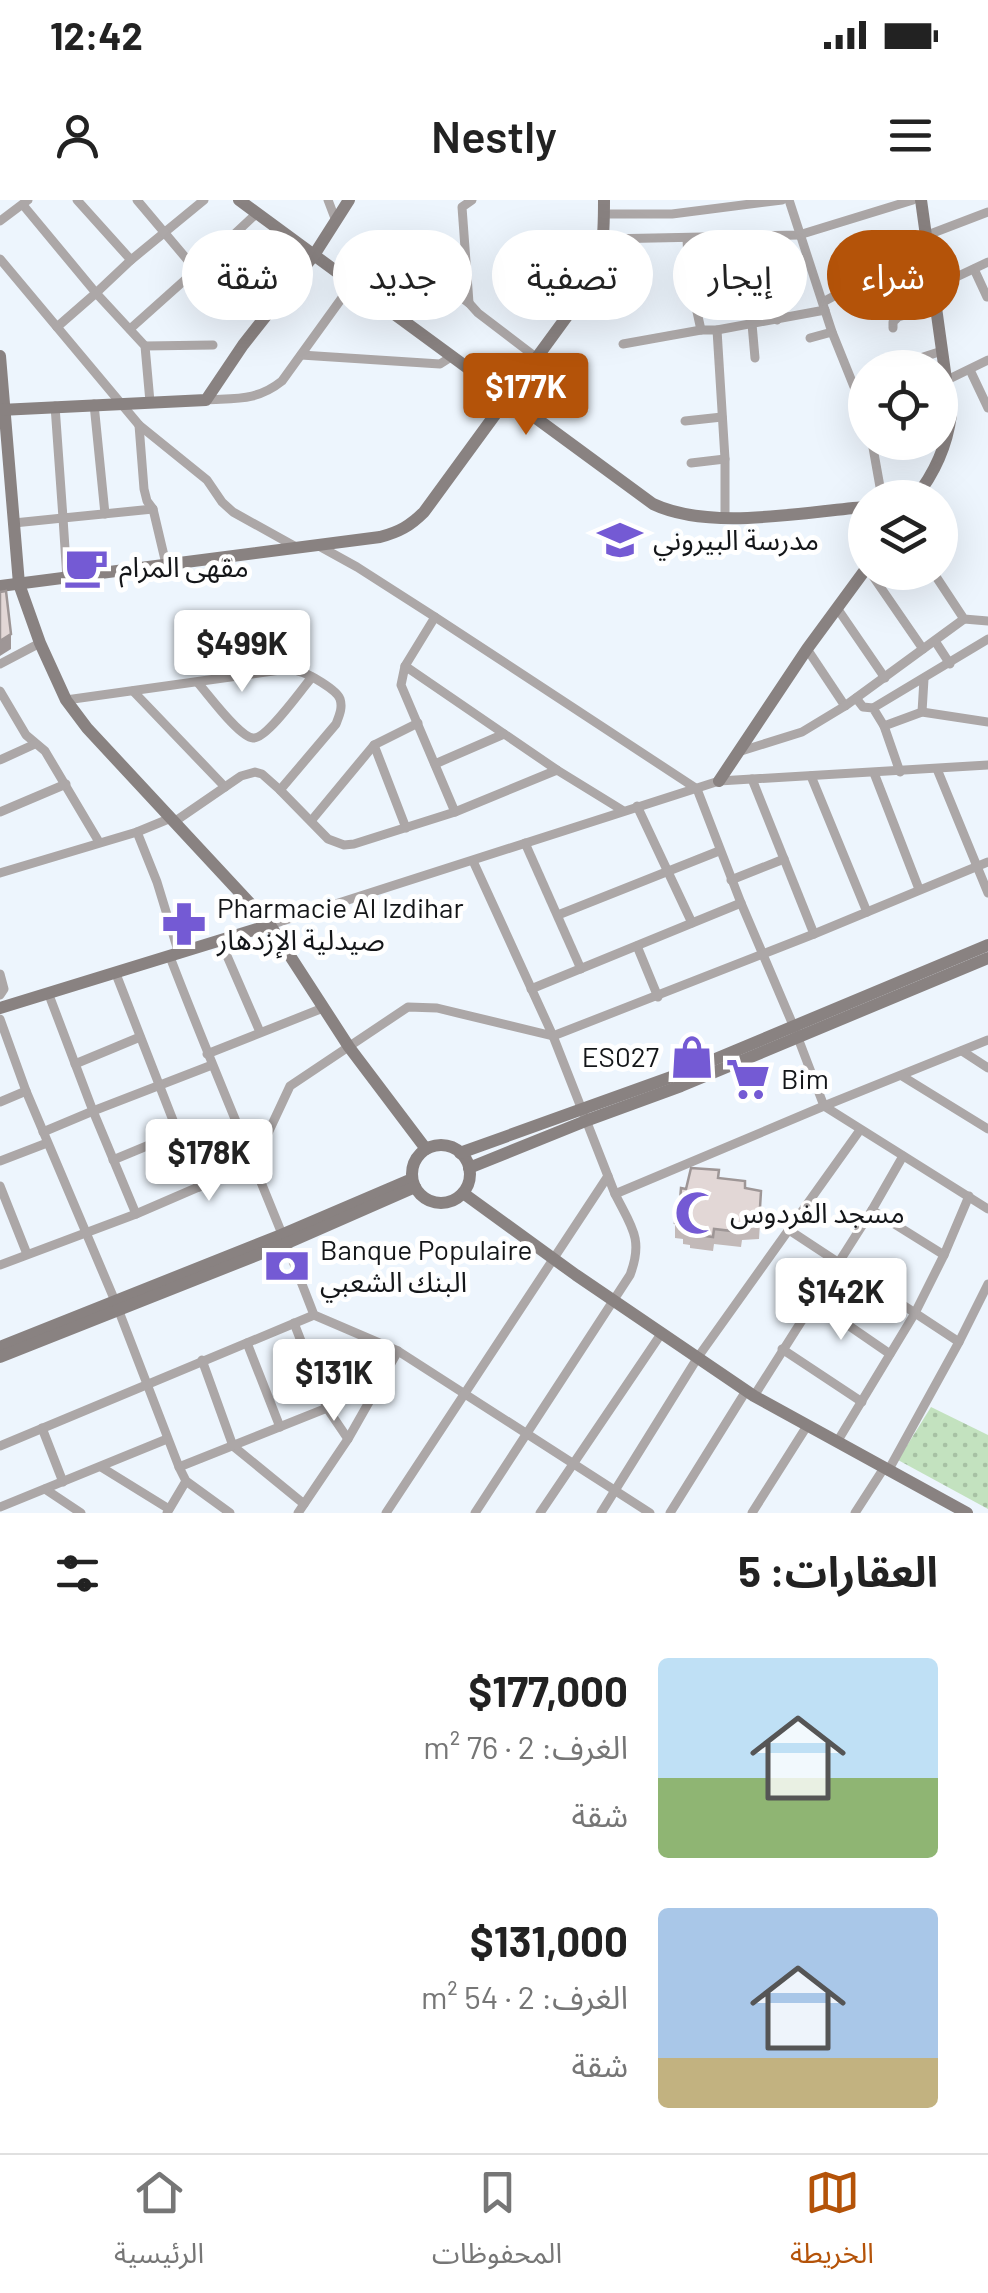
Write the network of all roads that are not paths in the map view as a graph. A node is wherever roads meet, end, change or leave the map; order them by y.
1 (77, 200) edge
2 (137, 200) edge
3 (204, 200) edge
4 (239, 200) edge
5 (328, 200) edge
6 (350, 200) edge
7 (472, 200) edge
8 (782, 200) edge
9 (790, 200) edge
10 (912, 200) edge
11 (921, 200) edge
12 (25, 202) edge
13 (460, 204) edge
14 (604, 207) edge
15 (988, 212) edge
16 (257, 213) junction
17 (0, 220) edge
18 (336, 221) junction
19 (239, 230) edge
20 (462, 230) edge
21 (798, 230) edge
22 (925, 230) edge
23 (950, 230) edge
24 (165, 232) junction
25 (807, 232) edge
26 (182, 253) edge
27 (314, 255) junction
28 (807, 257) edge
29 (0, 260) edge
30 (131, 260) junction
31 (988, 262) edge
32 (974, 269) junction
33 (333, 270) edge
34 (960, 275) edge
35 (182, 283) edge
36 (96, 293) junction
37 (987, 297) edge
38 (827, 304) edge
39 (472, 306) edge
40 (824, 306) junction
41 (333, 311) edge
42 (807, 311) edge
43 (401, 320) edge
44 (565, 320) edge
45 (698, 320) edge
46 (777, 320) edge
47 (895, 320) edge
48 (937, 320) edge
49 (752, 324) junction
50 (56, 327) junction
51 (893, 328) dead end
52 (130, 329) junction
53 (700, 330) junction
54 (717, 330) junction
55 (832, 332) junction
56 (810, 338) dead end
57 (623, 344) dead end
58 (145, 346) junction
59 (213, 346) dead end
60 (942, 350) edge
61 (301, 356) junction
62 (451, 357) junction
63 (537, 358) junction
64 (755, 358) dead end
65 (0, 360) edge
66 (988, 360) edge
67 (970, 370) junction
68 (848, 372) edge
69 (958, 375) edge
70 (508, 399) junction
71 (206, 400) junction
72 (119, 402) junction
73 (150, 402) junction
74 (94, 404) junction
75 (55, 406) junction
76 (988, 408) edge
77 (2, 410) edge
78 (722, 417) junction
79 (685, 421) dead end
80 (138, 425) junction
81 (725, 459) junction
82 (691, 463) dead end
83 (848, 508) edge
84 (153, 509) junction
85 (105, 514) junction
86 (63, 518) junction
87 (724, 519) junction
88 (14, 522) junction
89 (319, 546) junction
90 (298, 548) junction
91 (166, 564) junction
92 (67, 579) junction
93 (19, 584) junction
94 (0, 586) edge
95 (852, 590) edge
96 (880, 590) edge
97 (944, 590) edge
98 (837, 608) junction
99 (435, 617) junction
100 (964, 619) junction
101 (988, 621) edge
102 (988, 639) edge
103 (934, 641) junction
104 (40, 643) junction
105 (807, 649) junction
106 (919, 652) junction
107 (0, 664) edge
108 (950, 664) junction
109 (405, 666) junction
110 (312, 677) junction
111 (927, 677) junction
112 (884, 678) junction
113 (198, 682) junction
114 (0, 690) edge
115 (133, 691) junction
116 (856, 698) junction
117 (66, 700) junction
118 (3, 706) edge
119 (845, 706) junction
120 (873, 708) junction
121 (922, 712) junction
122 (988, 722) edge
123 (418, 723) junction
124 (884, 726) junction
125 (504, 734) junction
126 (35, 744) junction
127 (374, 745) junction
128 (736, 753) junction
129 (0, 760) edge
130 (436, 764) junction
131 (988, 765) edge
132 (937, 769) junction
133 (557, 770) junction
134 (900, 772) junction
135 (874, 773) junction
136 (811, 776) junction
137 (752, 779) junction
138 (719, 781) junction
139 (66, 784) junction
140 (225, 787) junction
141 (696, 789) junction
142 (280, 790) junction
143 (637, 806) junction
144 (623, 810) junction
145 (0, 812) edge
146 (456, 812) junction
147 (172, 820) junction
148 (312, 821) junction
149 (406, 828) junction
150 (137, 832) junction
151 (98, 842) junction
152 (525, 843) junction
153 (720, 850) junction
154 (784, 859) junction
155 (473, 862) junction
156 (988, 862) edge
157 (976, 866) junction
158 (668, 872) junction
159 (0, 874) edge
160 (731, 880) junction
161 (918, 889) junction
162 (988, 893) edge
163 (741, 903) junction
164 (866, 912) junction
165 (558, 915) junction
166 (692, 923) junction
167 (270, 926) junction
168 (814, 934) junction
169 (221, 942) junction
170 (988, 945) edge
171 (637, 946) junction
172 (763, 955) junction
173 (175, 956) junction
174 (988, 958) edge
175 (582, 969) junction
176 (0, 974) edge
177 (116, 974) junction
178 (531, 989) junction
179 (0, 995) edge
180 (49, 995) junction
181 (658, 996) junction
182 (0, 1008) edge
183 (323, 1008) junction
184 (0, 1018) edge
185 (796, 1031) junction
186 (260, 1032) junction
187 (554, 1036) junction
188 (140, 1037) junction
189 (988, 1040) edge
190 (350, 1047) junction
191 (962, 1051) junction
192 (206, 1054) junction
193 (75, 1064) junction
194 (212, 1065) junction
195 (988, 1068) edge
196 (902, 1076) junction
197 (160, 1086) junction
198 (26, 1091) junction
199 (0, 1102) edge
200 (824, 1106) junction
201 (93, 1111) junction
202 (585, 1114) junction
203 (988, 1129) edge
204 (860, 1130) junction
205 (43, 1132) junction
206 (178, 1133) junction
207 (47, 1143) junction
208 (426, 1149) junction
209 (460, 1153) junction
210 (902, 1156) junction
211 (113, 1160) junction
212 (0, 1161) edge
213 (254, 1163) junction
214 (469, 1168) junction
215 (608, 1176) junction
216 (414, 1183) junction
217 (0, 1187) edge
218 (199, 1187) junction
219 (463, 1193) junction
220 (615, 1194) junction
221 (969, 1196) junction
222 (988, 1209) edge
223 (872, 1210) junction
224 (136, 1214) junction
225 (789, 1230) junction
226 (85, 1234) junction
227 (283, 1239) junction
228 (27, 1254) junction
229 (944, 1254) junction
230 (552, 1258) junction
231 (838, 1262) junction
232 (0, 1265) edge
233 (988, 1284) edge
234 (612, 1300) junction
235 (813, 1301) junction
236 (117, 1306) junction
237 (915, 1312) junction
238 (314, 1315) junction
239 (294, 1324) junction
240 (661, 1334) junction
241 (960, 1342) junction
242 (247, 1343) junction
243 (0, 1347) edge
244 (782, 1350) junction
245 (398, 1352) junction
246 (890, 1354) junction
247 (0, 1357) edge
248 (698, 1357) junction
249 (202, 1360) junction
250 (147, 1383) junction
251 (463, 1394) junction
252 (750, 1394) junction
253 (862, 1402) junction
254 (327, 1408) junction
255 (807, 1426) junction
256 (280, 1427) junction
257 (42, 1428) junction
258 (526, 1434) junction
259 (167, 1439) junction
260 (348, 1439) junction
261 (838, 1442) junction
262 (0, 1446) edge
263 (233, 1446) junction
264 (572, 1464) junction
265 (101, 1467) junction
266 (179, 1467) junction
267 (886, 1470) junction
268 (186, 1481) junction
269 (63, 1482) junction
270 (45, 1489) junction
271 (614, 1490) junction
272 (0, 1507) edge
273 (301, 1508) edge
274 (168, 1511) edge
275 (672, 1512) edge
276 (81, 1513) edge
277 (229, 1513) edge
278 (386, 1513) edge
279 (476, 1513) edge
280 (540, 1513) edge
281 (601, 1513) edge
282 (650, 1513) edge
283 (752, 1513) edge
284 (855, 1513) edge
285 (967, 1513) edge

1 - 30 street
2 - 24 street
3 - 24 street
4 - 16 street
5 - 18 street
6 - 18 street
7 - 13 street
8 - 14 street
9 - 21 street
10 - 25 street
11 - 22 street
12 - 17 street
12 - 36 street
13 - 20 street
15 - 23 street
16 - 19 street
16 - 27 street
18 - 27 street
24 - 26 street
24 - 30 street
27 - 33 street
27 - 71 street
28 - 40 street
29 - 50 street
30 - 36 street
31 - 32 street
32 - 34 street
32 - 37 street
35 - 52 street
36 - 50 street
36 - 52 street
38 - 40 street
39 - 63 street
40 - 42 street
40 - 55 street
41 - 61 street
43 - 62 street
44 - 63 street
45 - 53 street
46 - 49 street
47 - 51 street
48 - 60 street
49 - 54 street
49 - 64 street
50 - 72 street
52 - 58 street
53 - 54 street
53 - 57 street
54 - 78 street
55 - 56 street
55 - 68 street
58 - 59 street
58 - 73 street
61 - 62 street
61 - 71 street
62 - 70 street
63 - 70 street
65 - 77 street
66 - 67 street
67 - 69 street
67 - 76 street
70 - 87 street
70 - 89 street
71 - 73 street
72 - 73 street
72 - 74 street
72 - 80 street
74 - 75 street
74 - 85 street
75 - 77 street
75 - 86 street
77 - 88 street
78 - 79 street
78 - 81 street
80 - 84 street
80 - 90 street
81 - 82 street
81 - 87 street
83 - 87 street
84 - 85 street
84 - 91 street
85 - 86 street
86 - 88 street
86 - 92 street
88 - 93 street
89 - 90 street
89 - 99 street
90 - 91 street
91 - 92 street
92 - 93 street
93 - 94 street
93 - 104 street
95 - 98 street
96 - 106 street
97 - 100 street
98 - 105 street
98 - 112 street
99 - 109 street
99 - 141 street
100 - 101 street
100 - 103 street
102 - 108 street
103 - 106 street
103 - 108 street
104 - 107 street
104 - 117 street
105 - 119 street
105 - 128 street
106 - 111 street
106 - 112 street
108 - 111 street
109 - 123 street
109 - 125 street
110 - 113 street
110 - 113 street
110 - 142 street
111 - 120 street
111 - 121 street
112 - 116 street
113 - 115 street
114 - 118 street
115 - 117 street
115 - 140 street
116 - 119 street
116 - 120 street
117 - 147 street
118 - 126 street
119 - 128 street
120 - 124 street
121 - 122 street
121 - 124 street
123 - 127 street
123 - 130 street
124 - 134 street
125 - 130 street
125 - 133 street
126 - 129 street
126 - 139 street
127 - 148 street
127 - 149 street
128 - 138 street
130 - 146 street
131 - 132 street
132 - 134 street
132 - 157 street
133 - 144 street
133 - 146 street
134 - 135 street
135 - 136 street
135 - 161 street
136 - 137 street
136 - 164 street
137 - 138 street
137 - 154 street
138 - 141 street
139 - 145 street
139 - 151 street
140 - 142 street
140 - 147 street
141 - 143 street
141 - 153 street
142 - 148 street
143 - 144 street
143 - 158 street
144 - 152 street
146 - 149 street
147 - 150 street
147 - 167 street
148 - 149 street
150 - 151 street
150 - 173 street
151 - 159 street
152 - 155 street
152 - 165 street
153 - 158 street
153 - 160 street
154 - 160 street
154 - 168 street
155 - 167 street
155 - 178 street
156 - 157 street
157 - 161 street
157 - 162 street
158 - 165 street
158 - 166 street
160 - 163 street
161 - 164 street
163 - 166 street
163 - 172 street
164 - 168 street
165 - 175 street
166 - 171 street
167 - 169 street
167 - 183 street
168 - 172 street
169 - 173 street
169 - 186 street
170 - 185 street
171 - 175 street
171 - 181 street
172 - 181 street
172 - 185 street
173 - 177 street
173 - 192 street
174 - 185 street
175 - 178 street
176 - 179 street
177 - 180 street
177 - 188 street
178 - 187 street
180 - 182 street
180 - 193 street
181 - 187 street
183 - 186 street
183 - 190 street
184 - 198 street
185 - 200 street
185 - 202 street
186 - 192 street
187 - 190 street
187 - 202 street
188 - 193 street
188 - 197 street
189 - 191 street
190 - 208 street
190 - 213 street
191 - 195 street
191 - 196 street
192 - 194 street
193 - 201 street
194 - 197 street
194 - 213 street
196 - 200 street
196 - 203 street
197 - 201 street
197 - 206 street
198 - 199 street
198 - 205 street
200 - 204 street
200 - 220 street
201 - 205 street
201 - 211 street
202 - 209 street
202 - 214 street
202 - 215 street
204 - 210 street
204 - 225 street
205 - 207 street
206 - 211 street
206 - 218 street
207 - 212 street
207 - 226 street
208 - 209 street
208 - 216 street
209 - 214 street
210 - 221 street
210 - 223 street
211 - 224 street
213 - 218 street
213 - 227 street
214 - 219 street
215 - 220 street
215 - 230 street
216 - 219 street
216 - 227 street
217 - 228 street
218 - 224 street
219 - 230 street
220 - 234 street
221 - 222 street
221 - 229 street
223 - 229 street
223 - 231 street
224 - 226 street
225 - 231 street
225 - 248 street
226 - 228 street
226 - 236 street
227 - 236 street
227 - 238 street
228 - 232 street
229 - 237 street
230 - 234 street
230 - 251 street
231 - 235 street
231 - 237 street
233 - 241 street
234 - 240 street
234 - 258 street
235 - 244 street
235 - 246 street
236 - 243 street
236 - 247 street
236 - 250 street
237 - 241 street
237 - 246 street
238 - 239 street
238 - 245 street
239 - 242 street
239 - 254 street
240 - 248 street
240 - 264 street
241 - 267 street
242 - 249 street
242 - 256 street
244 - 252 street
244 - 253 street
245 - 251 street
245 - 260 street
246 - 253 street
248 - 252 street
248 - 271 street
249 - 250 street
249 - 263 street
250 - 257 street
250 - 259 street
251 - 258 street
251 - 278 street
252 - 255 street
252 - 275 street
253 - 261 street
254 - 256 street
254 - 260 street
255 - 261 street
255 - 283 street
256 - 263 street
257 - 262 street
257 - 269 street
258 - 264 street
258 - 279 street
259 - 265 street
259 - 266 street
260 - 273 street
261 - 267 street
263 - 266 street
263 - 273 street
264 - 271 street
264 - 280 street
265 - 269 street
265 - 274 street
266 - 268 street
267 - 284 street
267 - 285 street
268 - 274 street
268 - 277 street
269 - 270 street
270 - 272 street
270 - 276 street
271 - 281 street
271 - 282 street

